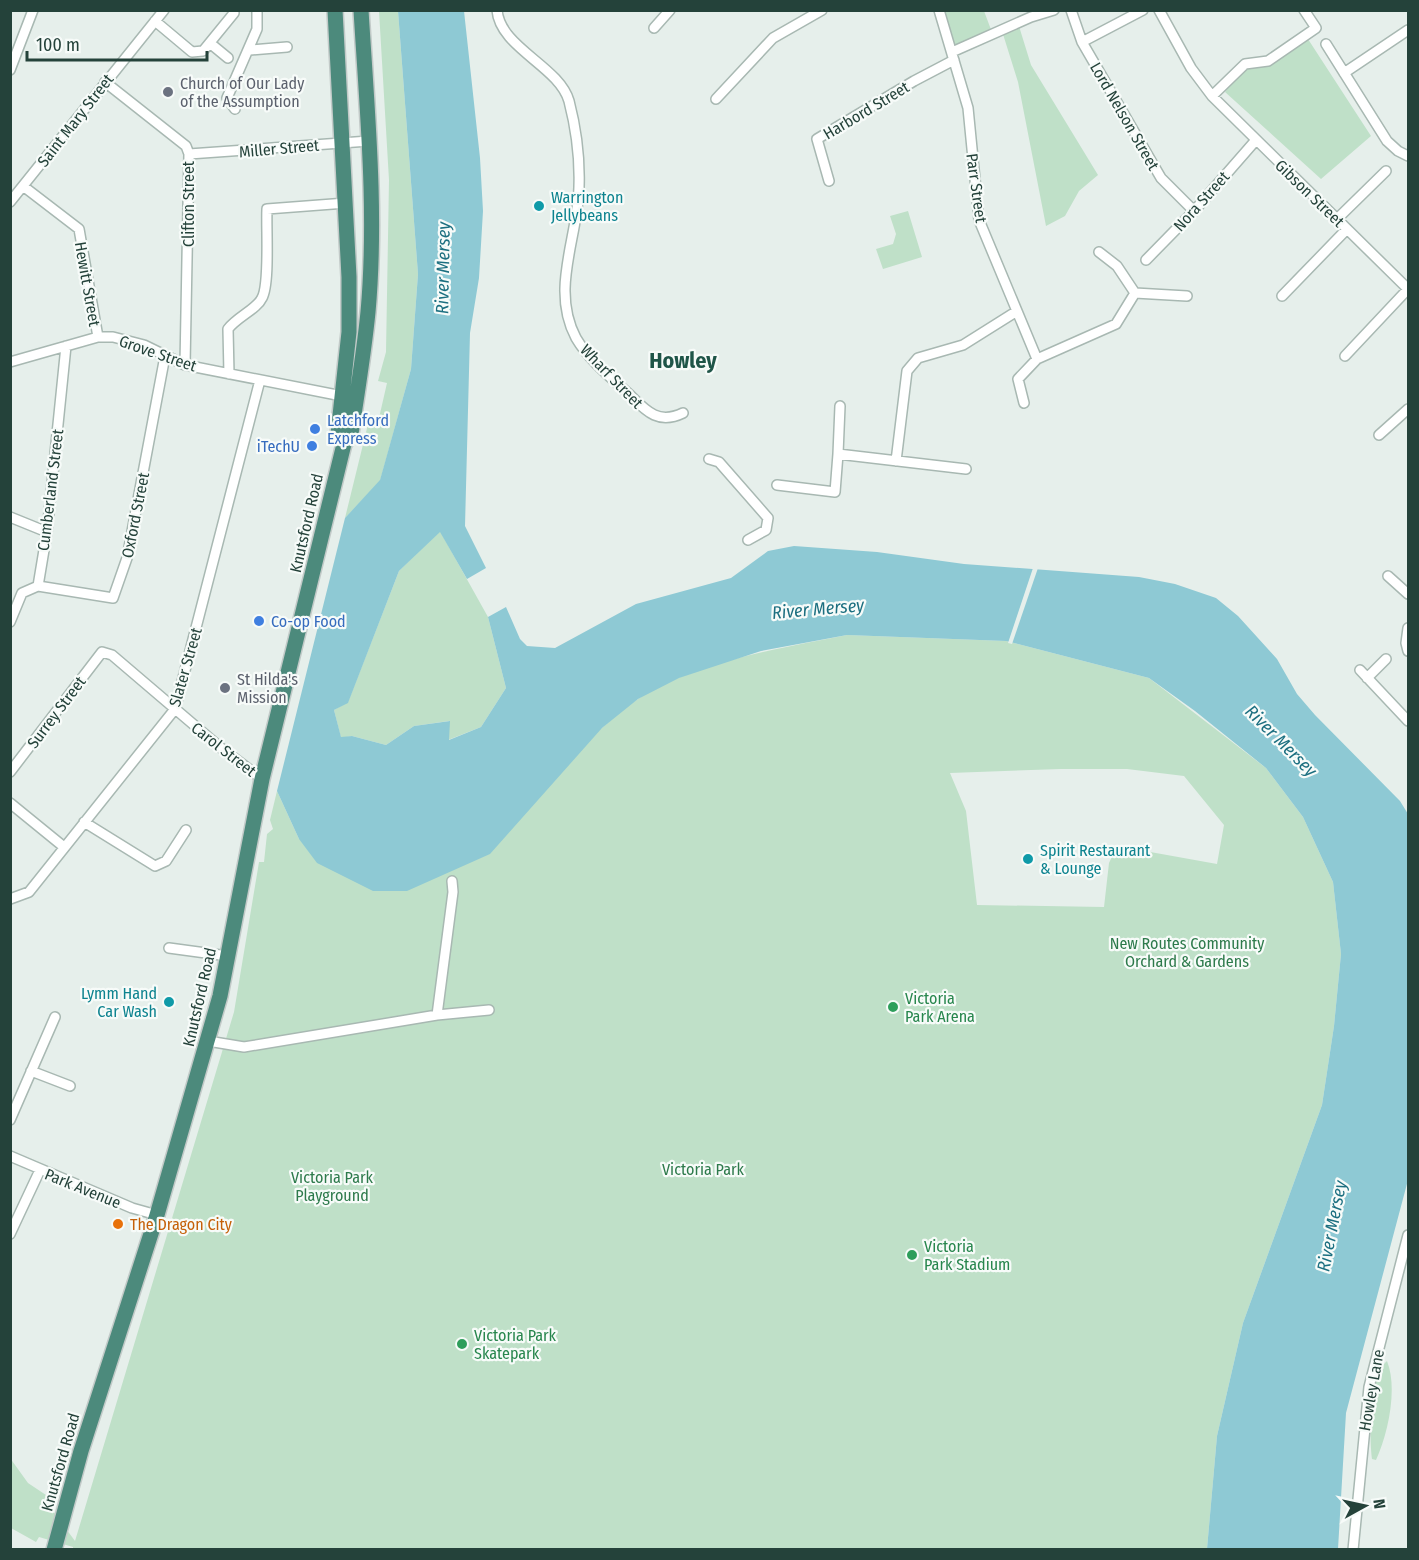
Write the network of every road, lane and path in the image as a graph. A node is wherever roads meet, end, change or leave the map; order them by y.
1 (33, 10) edge
2 (164, 10) edge
3 (257, 10) edge
4 (335, 10) edge
5 (361, 10) edge
6 (497, 10) edge
7 (670, 10) edge
8 (822, 10) edge
9 (939, 10) edge
10 (1054, 10) edge
11 (1071, 10) edge
12 (1143, 10) edge
13 (1159, 10) edge
14 (1304, 10) edge
15 (234, 13) dead end
16 (155, 21) junction
17 (654, 28) dead end
18 (1408, 30) edge
19 (1082, 42) junction
20 (211, 44) junction
21 (1326, 44) dead end
22 (287, 47) dead end
23 (250, 50) junction
24 (953, 56) junction
25 (228, 58) dead end
26 (10, 70) edge
27 (1344, 73) junction
28 (105, 82) junction
29 (1212, 96) junction
30 (716, 99) dead end
31 (235, 109) dead end
32 (1256, 140) junction
33 (369, 141) junction
34 (343, 143) junction
35 (189, 154) junction
36 (1408, 156) edge
37 (1386, 171) dead end
38 (829, 181) dead end
39 (23, 186) junction
40 (10, 202) edge
41 (346, 203) junction
42 (1194, 211) junction
43 (1337, 219) junction
44 (1347, 229) junction
45 (1099, 252) dead end
46 (1146, 260) dead end
47 (1408, 289) edge
48 (1135, 293) junction
49 (1187, 296) dead end
50 (1282, 296) dead end
51 (1017, 311) junction
52 (98, 338) junction
53 (66, 346) junction
54 (165, 356) junction
55 (1345, 356) dead end
56 (11, 359) edge
57 (1037, 359) junction
58 (185, 365) junction
59 (229, 374) junction
60 (260, 380) junction
61 (342, 396) junction
62 (1024, 403) dead end
63 (840, 406) dead end
64 (1408, 409) edge
65 (683, 413) dead end
66 (1379, 435) dead end
67 (344, 444) junction
68 (838, 454) junction
69 (709, 459) dead end
70 (896, 461) junction
71 (966, 469) dead end
72 (777, 485) dead end
73 (10, 517) edge
74 (47, 532) junction
75 (748, 540) dead end
76 (1388, 576) dead end
77 (38, 586) junction
78 (1408, 594) edge
79 (10, 622) edge
80 (1408, 628) edge
81 (1408, 651) edge
82 (102, 652) joint
83 (1386, 659) dead end
84 (1360, 670) dead end
85 (1367, 678) junction
86 (175, 709) junction
87 (1406, 715) edge
88 (10, 772) edge
89 (262, 778) junction
90 (10, 803) edge
91 (84, 822) junction
92 (186, 830) dead end
93 (64, 847) junction
94 (452, 880) dead end
95 (10, 899) edge
96 (169, 948) dead end
97 (228, 956) junction
98 (489, 1010) dead end
99 (437, 1015) junction
100 (55, 1017) dead end
101 (208, 1041) junction
102 (32, 1071) junction
103 (70, 1086) dead end
104 (10, 1120) edge
105 (10, 1156) edge
106 (40, 1170) junction
107 (157, 1215) junction
108 (10, 1234) edge
109 (1408, 1235) edge
110 (55, 1547) edge
111 (1353, 1550) edge

1 - 26 street
2 - 16 street, Saint Mary Street
3 - 23 street
4 - 34 highway, Knutsford Road
5 - 33 highway, Knutsford Road
6 - 65 street, Wharf Street
7 - 17 street
8 - 30 street
9 - 24 street, Parr Street
10 - 24 street
11 - 19 street, Lord Nelson Street
12 - 19 street
13 - 29 street, Gibson Street
14 - 29 street
15 - 20 street
16 - 20 street
16 - 28 street, Saint Mary Street
18 - 27 street
19 - 42 street, Lord Nelson Street
20 - 25 street
21 - 27 street
22 - 23 street
23 - 31 street
24 - 38 street, Harbord Street
24 - 51 street, Parr Street
27 - 36 street
28 - 35 street, Clifton Street
28 - 39 street, Saint Mary Street
29 - 32 street, Gibson Street
32 - 42 street, Nora Street
32 - 43 street, Gibson Street
33 - 34 street, Miller Street
33 - 67 highway, Knutsford Road
34 - 35 street, Miller Street
34 - 41 highway, Knutsford Road
35 - 58 street, Clifton Street
37 - 43 street
39 - 40 street, Saint Mary Street
39 - 52 street, Hewitt Street
41 - 59 street
41 - 61 highway, Knutsford Road
42 - 46 street, Nora Street
43 - 44 street, Gibson Street
44 - 47 street, Gibson Street
44 - 50 street
45 - 48 street
47 - 55 street
48 - 49 street
48 - 57 street
51 - 57 street, Parr Street
51 - 70 street
52 - 53 street, Grove Street
52 - 54 street, Grove Street
53 - 56 street, Grove Street
53 - 74 street, Cumberland Street
54 - 58 street, Grove Street
54 - 77 street, Oxford Street
57 - 62 street
58 - 59 street, Grove Street
59 - 60 street, Grove Street
60 - 61 street, Grove Street
60 - 86 street, Slater Street
61 - 67 highway, Knutsford Road
63 - 68 street
64 - 66 street
67 - 89 highway, Knutsford Road
68 - 70 street
68 - 72 street
69 - 75 street
70 - 71 street
73 - 74 street
74 - 77 street, Cumberland Street
76 - 78 street
77 - 79 street
80 - 81 street
82 - 86 street, Carol Street
82 - 88 street, Surrey Street
83 - 85 street
84 - 85 street
85 - 87 street
86 - 89 street, Carol Street
86 - 91 street, Slater Street
89 - 97 highway, Knutsford Road
90 - 93 street
91 - 92 street
91 - 93 street, Slater Street
93 - 95 street, Slater Street
94 - 99 street
96 - 97 street
97 - 101 highway, Knutsford Road
98 - 99 street
99 - 101 street
100 - 102 street
101 - 107 highway, Knutsford Road
102 - 103 street
102 - 104 street
105 - 106 street, Park Avenue
106 - 107 street, Park Avenue
106 - 108 street
107 - 110 highway, Knutsford Road
109 - 111 street, Howley Lane

